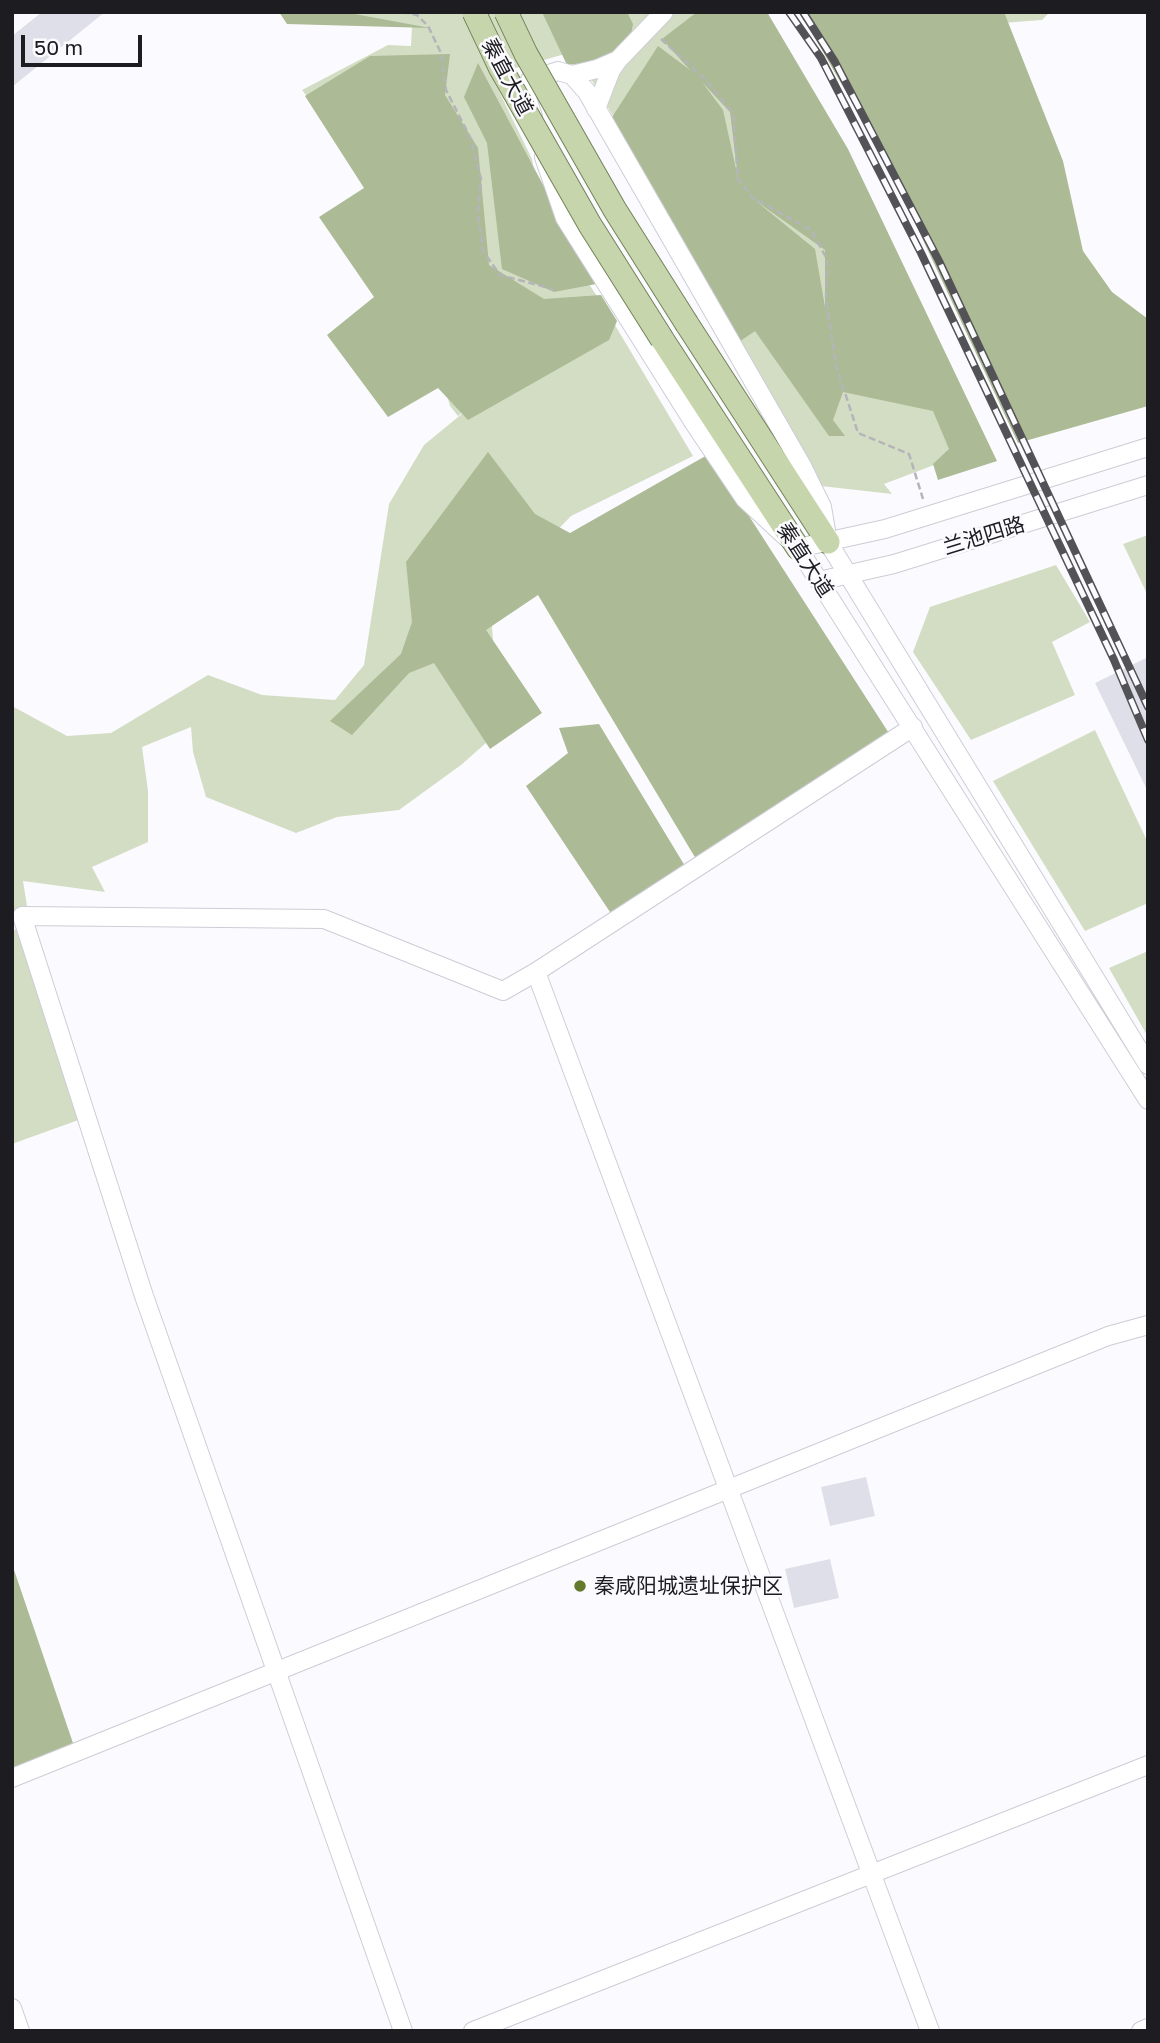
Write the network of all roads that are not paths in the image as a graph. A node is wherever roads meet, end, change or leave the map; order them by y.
1 (474, 12) edge
2 (506, 12) edge
3 (664, 12) edge
4 (618, 60) junction
5 (572, 75) junction
6 (596, 109) junction
7 (1148, 447) edge
8 (1148, 485) edge
9 (828, 542) junction
10 (798, 548) junction
11 (849, 574) junction
12 (818, 581) junction
13 (913, 727) junction
14 (537, 972) junction
15 (1148, 1065) edge
16 (1148, 1100) edge
17 (1148, 1325) edge
18 (729, 1489) junction
19 (277, 1671) junction
20 (1148, 1765) edge
21 (12, 1778) edge
22 (872, 1875) junction
23 (12, 2008) edge
24 (1148, 2028) edge
25 (20, 2031) edge
26 (403, 2031) edge
27 (473, 2031) edge
28 (930, 2031) edge
29 (1141, 2031) edge

1 - 10 main road, 秦直大道, bridge
2 - 9 main road, 秦直大道, bridge
3 - 4 street
4 - 5 street
4 - 6 street
5 - 6 street
5 - 10 street
6 - 9 street
7 - 9 street, 兰池四路
8 - 11 street, 兰池四路
9 - 10 street, 兰池四路
9 - 11 street, 秦直大道
10 - 12 street, 秦直大道
11 - 12 street, 兰池四路
11 - 15 street, 秦直大道
12 - 13 street, 秦直大道
13 - 14 street
13 - 16 street, 秦直大道
14 - 18 street
14 - 19 street
17 - 18 street
18 - 19 street
18 - 22 street
19 - 21 street
19 - 26 street
20 - 22 street
22 - 27 street
22 - 28 street
23 - 25 street
24 - 29 street

